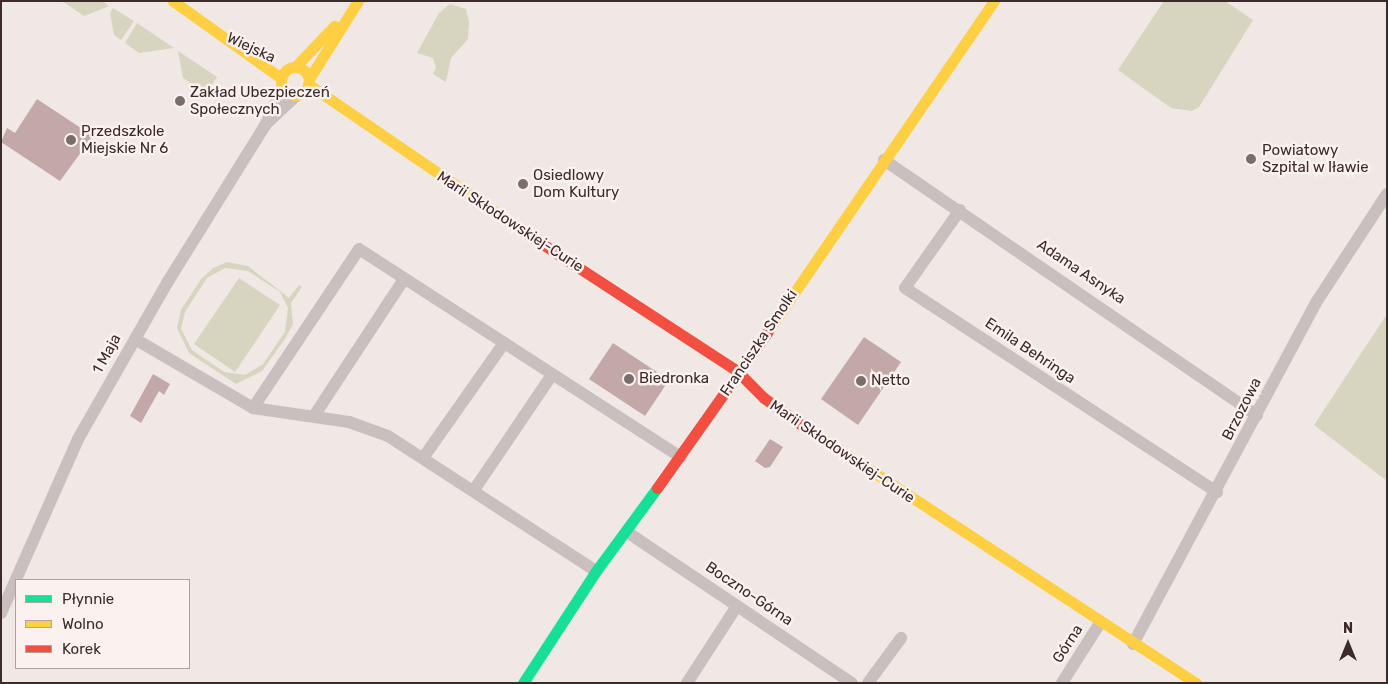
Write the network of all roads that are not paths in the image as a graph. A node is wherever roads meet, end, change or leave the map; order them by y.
1 (173, 1) edge
2 (994, 1) edge
3 (355, 6) edge
4 (222, 33) junction
5 (293, 67) junction
6 (282, 83) junction
7 (304, 88) junction
8 (266, 124) junction
9 (884, 160) junction
10 (1387, 194) edge
11 (960, 210) junction
12 (404, 279) junction
13 (134, 339) junction
14 (504, 342) junction
15 (737, 371) junction
16 (552, 375) junction
17 (253, 408) junction
18 (1257, 415) junction
19 (314, 416) junction
20 (681, 457) junction
21 (424, 458) junction
22 (474, 490) junction
23 (1217, 492) junction
24 (628, 532) junction
25 (596, 571) junction
26 (16, 579) edge
27 (15, 581) edge
28 (737, 606) junction
29 (1, 613) edge
30 (1100, 623) junction
31 (900, 638) dead end
32 (1133, 644) junction
33 (523, 683) edge
34 (687, 683) edge
35 (852, 683) edge
36 (868, 683) edge
37 (1062, 683) edge
38 (1196, 683) edge

1 - 4 street
2 - 9 street, Franciszka Smolki
3 - 5 street, 1 Maja
3 - 7 street, 1 Maja
4 - 5 street, Wiejska
4 - 6 street, Wiejska
5 - 6 street, 1 Maja
5 - 7 street, Wiejska
6 - 7 street, Wiejska
6 - 8 street, 1 Maja
7 - 8 street, 1 Maja
7 - 15 street, Marii Skłodowskiej-Curie
8 - 13 street, 1 Maja
9 - 11 street, Adama Asnyka
9 - 15 street, Franciszka Smolki
10 - 18 street, Brzozowa
11 - 18 street, Adama Asnyka
11 - 23 street, Emila Behringa
12 - 14 street
12 - 17 street
12 - 19 street
13 - 17 street
13 - 26 street, 1 Maja
14 - 16 street
14 - 21 street
15 - 20 street, Franciszka Smolki
15 - 30 street, Marii Skłodowskiej-Curie
16 - 20 street
16 - 22 street
17 - 19 street
18 - 23 street, Brzozowa
19 - 21 street
20 - 24 street, Franciszka Smolki
21 - 22 street
22 - 25 street
23 - 32 street, Brzozowa
24 - 25 street, Franciszka Smolki
24 - 28 street, Boczno-Górna
25 - 33 street, Franciszka Smolki
27 - 29 street, 1 Maja
28 - 34 street
28 - 35 street, Boczno-Górna
30 - 32 street, Marii Skłodowskiej-Curie
30 - 37 street, Górna
31 - 36 street
32 - 38 street, Marii Skłodowskiej-Curie

